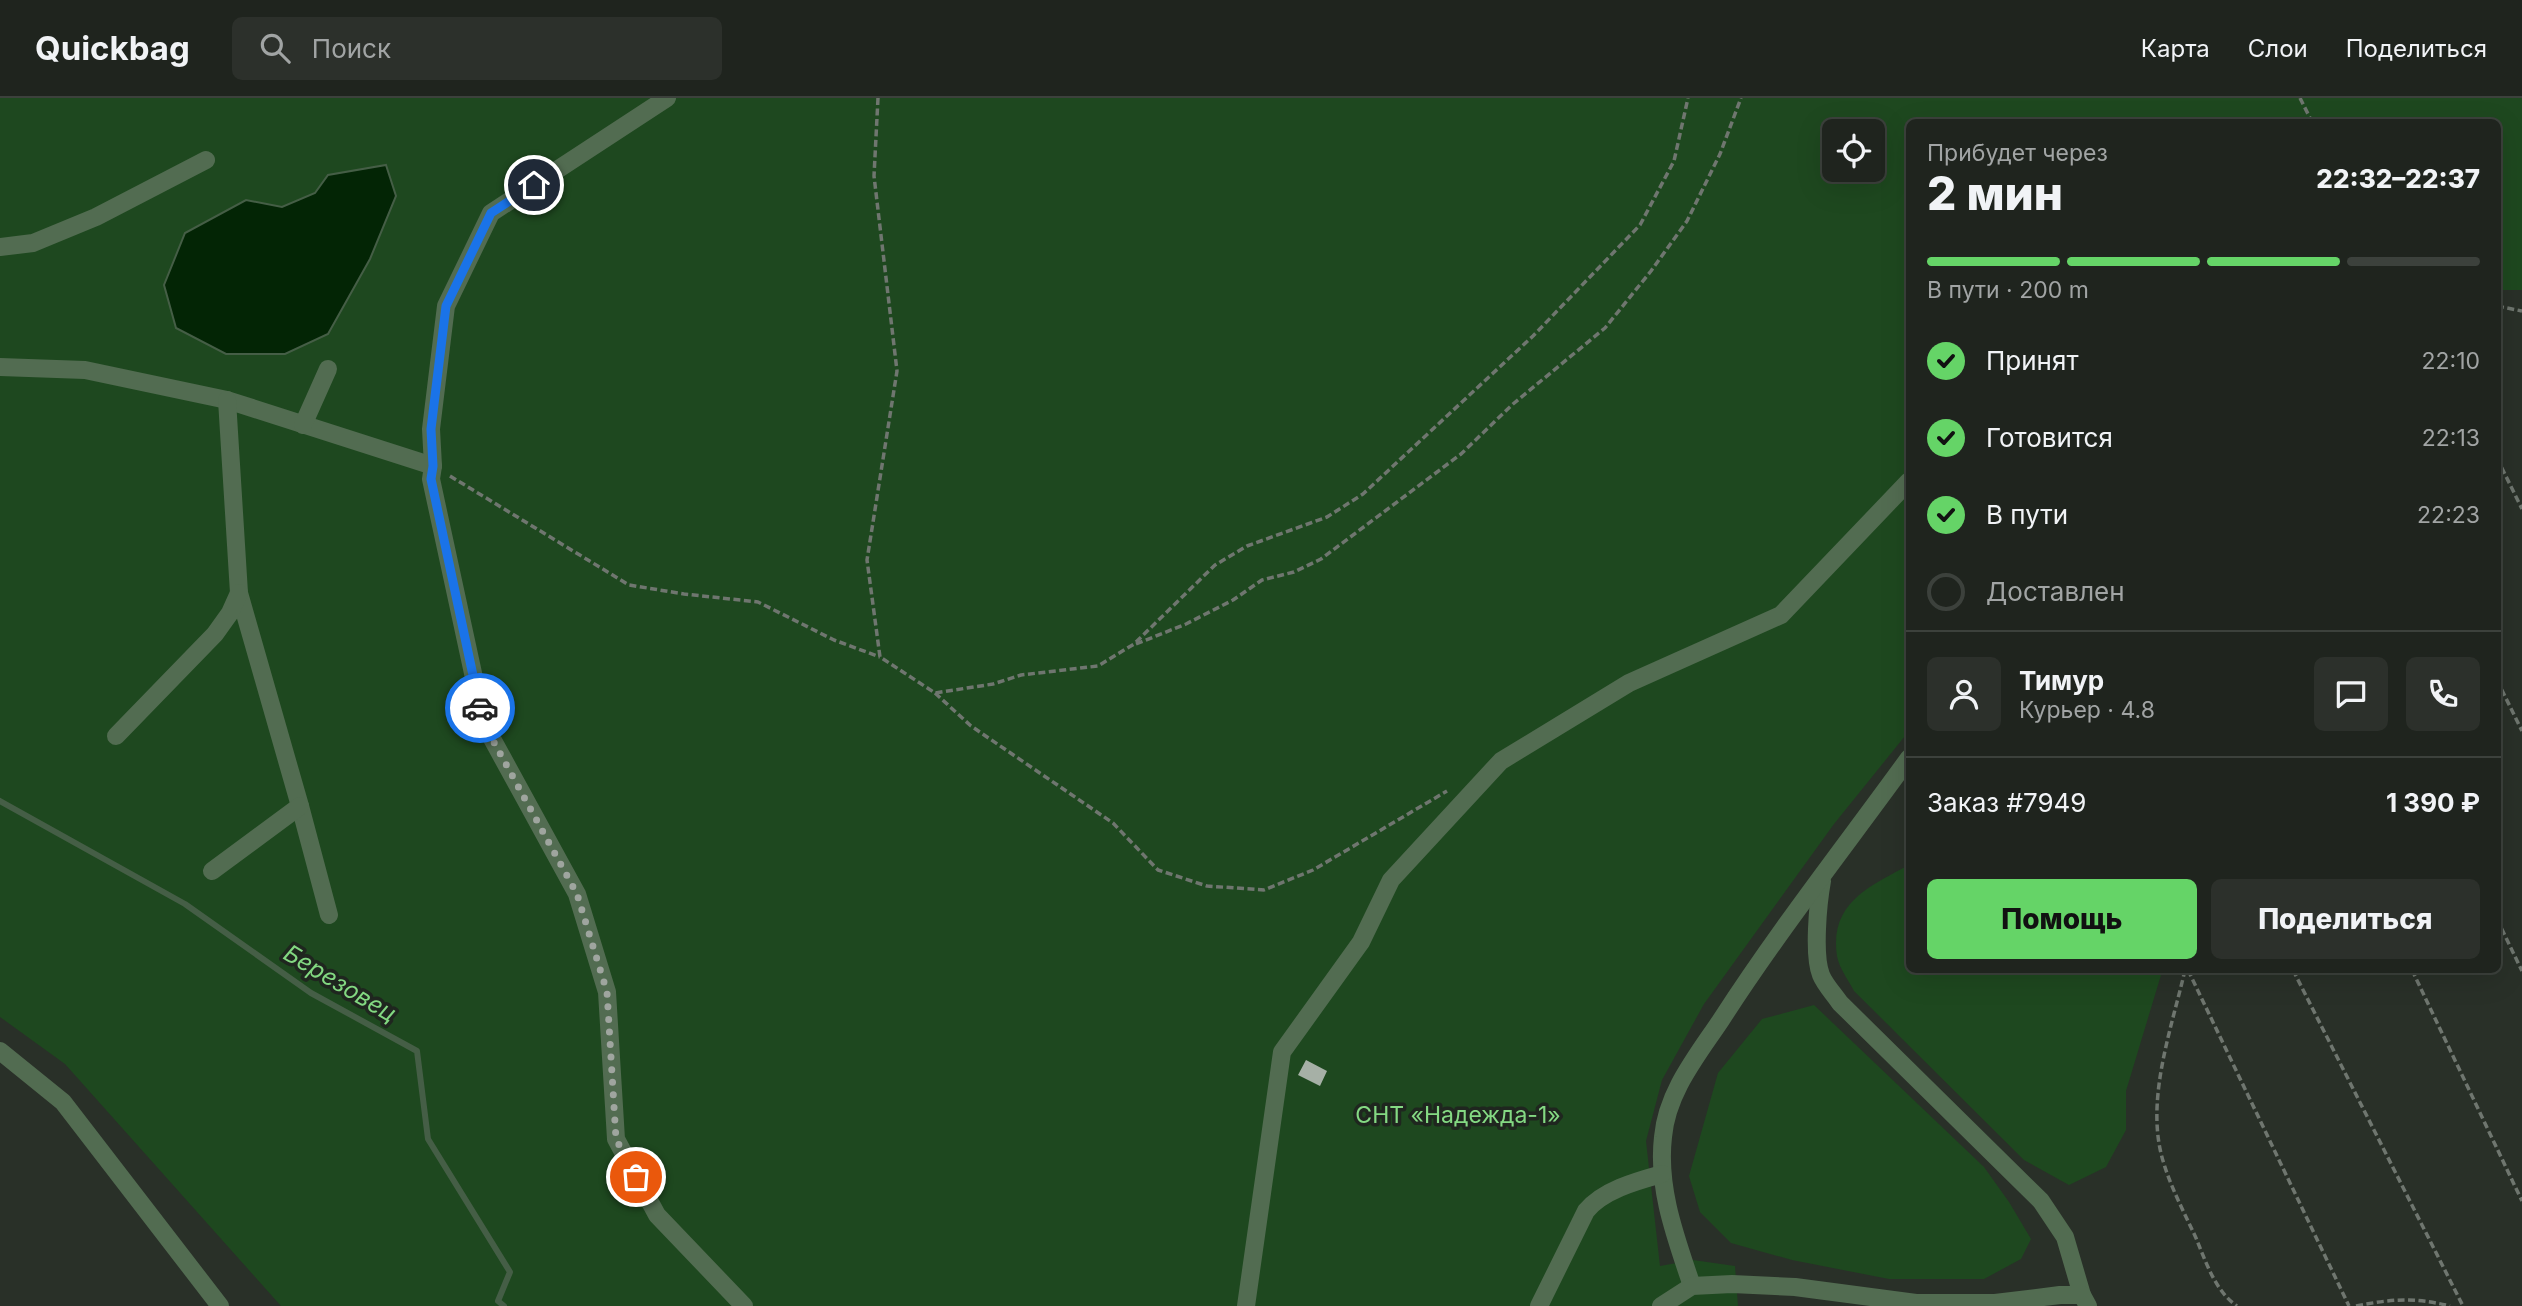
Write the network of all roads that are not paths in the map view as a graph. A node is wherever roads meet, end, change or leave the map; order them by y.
1 (667, 98) edge
2 (206, 160) dead end
3 (0, 247) edge
4 (0, 367) edge
5 (328, 369) dead end
6 (227, 400) junction
7 (303, 425) junction
8 (433, 466) junction
9 (1906, 484) edge
10 (239, 593) junction
11 (116, 736) dead end
12 (1906, 762) edge
13 (300, 806) junction
14 (212, 871) dead end
15 (1823, 876) junction
16 (329, 915) dead end
17 (0, 1051) edge
18 (1662, 1174) junction
19 (1692, 1286) junction
20 (2085, 1301) edge
21 (220, 1306) edge
22 (744, 1306) edge
23 (1246, 1306) edge
24 (1539, 1306) edge
25 (1661, 1306) edge

1 - 8 street
2 - 3 street
4 - 6 street
5 - 7 street
6 - 7 street
6 - 10 street
7 - 8 street
8 - 22 street
9 - 23 street
10 - 11 street
10 - 13 street
12 - 15 street
13 - 14 street
13 - 16 street
15 - 18 street
15 - 20 street
17 - 21 street
18 - 19 street
18 - 24 street
19 - 20 street
19 - 25 street

